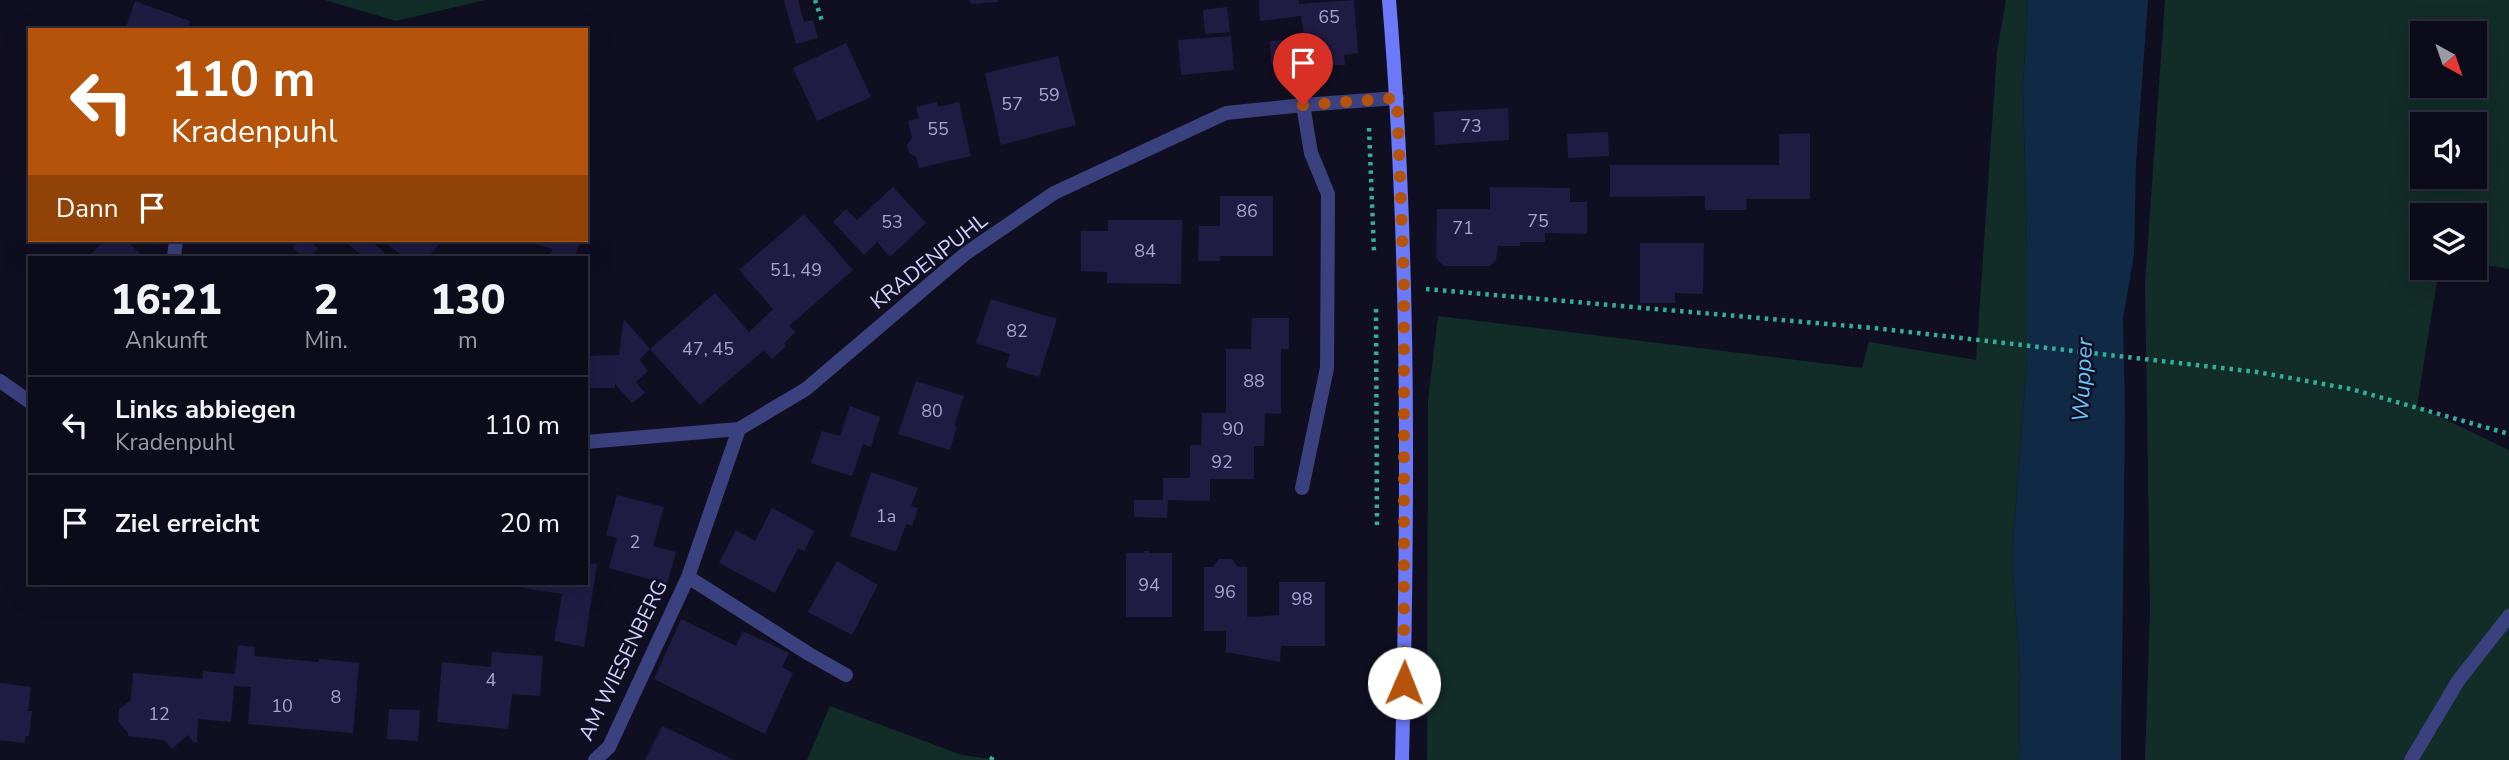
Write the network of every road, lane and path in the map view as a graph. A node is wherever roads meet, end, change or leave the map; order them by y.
1 (815, 0) edge
2 (1389, 0) edge
3 (822, 21) dead end
4 (1397, 98) junction
5 (1303, 105) junction
6 (1404, 286) junction
7 (1376, 299) dead end
8 (0, 381) edge
9 (28, 401) edge
10 (739, 429) junction
11 (2509, 434) edge
12 (588, 442) edge
13 (1302, 488) dead end
14 (1377, 532) dead end
15 (688, 577) junction
16 (2509, 616) edge
17 (846, 674) dead end
18 (595, 760) edge
19 (1402, 760) edge
20 (2411, 760) edge

1 - 3 path
2 - 4 main road
4 - 5 street, KRADENPUHL
4 - 6 main road
5 - 10 street, KRADENPUHL
5 - 13 street
6 - 11 path
6 - 19 main road
7 - 14 path
8 - 9 street
10 - 12 street, KRADENPUHL
10 - 15 street, AM WIESENBERG
15 - 17 street, AM WIESENBERG
15 - 18 street, AM WIESENBERG
16 - 20 street

